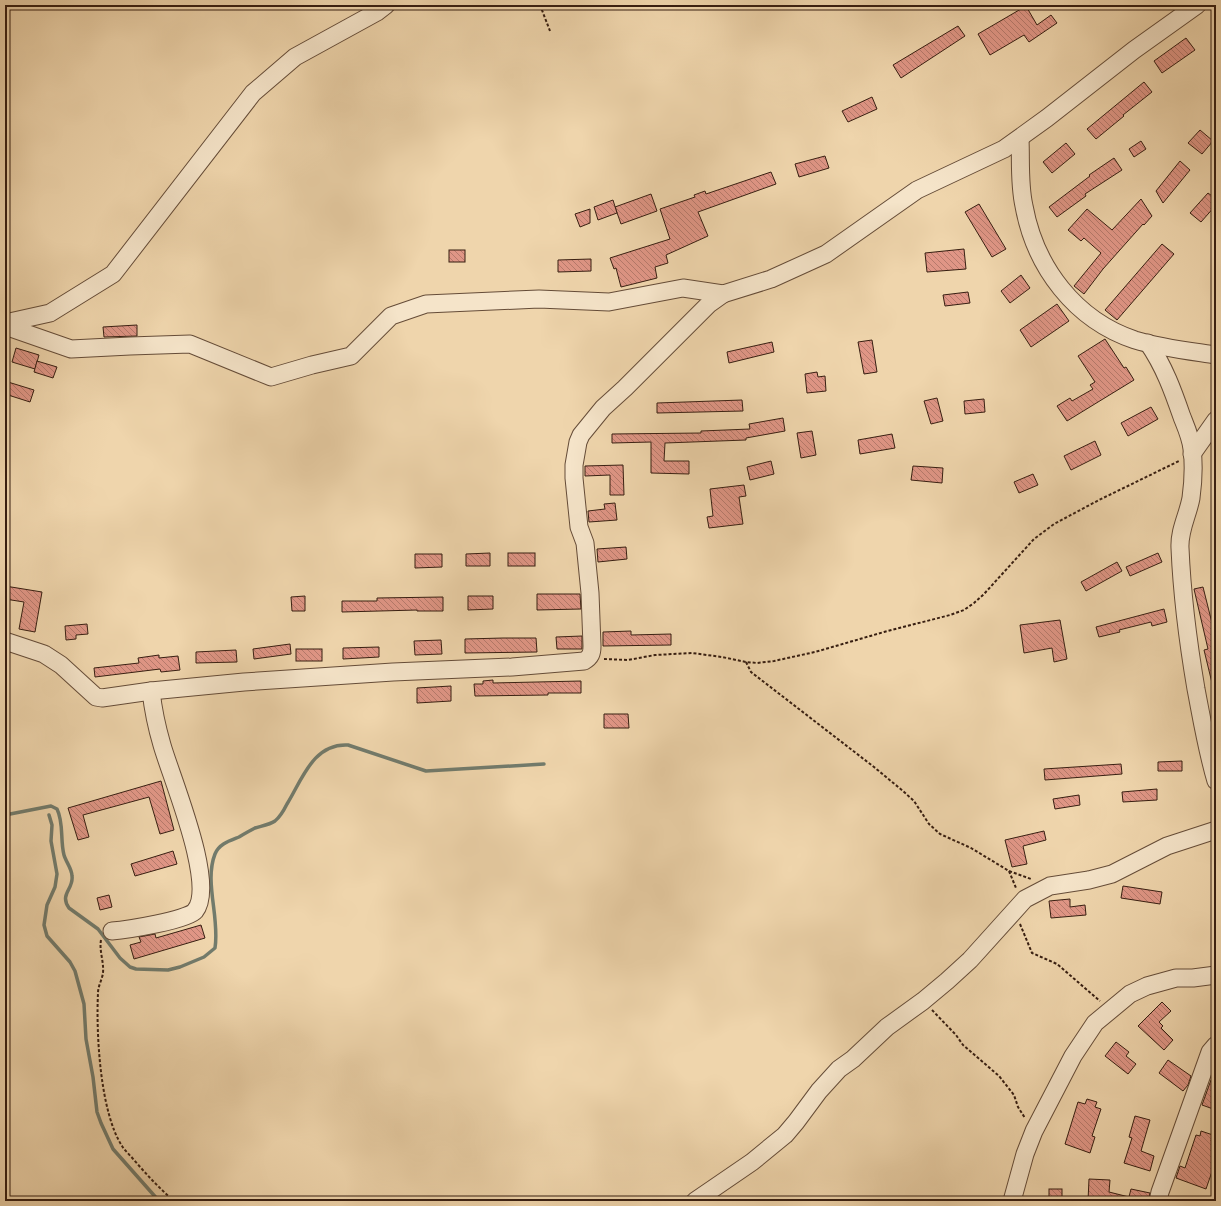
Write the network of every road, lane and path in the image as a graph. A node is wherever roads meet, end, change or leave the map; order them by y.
1 (386, 5) edge
2 (540, 5) edge
3 (1197, 5) edge
4 (550, 31) dead end
5 (1020, 139) junction
6 (723, 294) junction
7 (5, 323) edge
8 (5, 326) edge
9 (1148, 343) junction
10 (1216, 355) edge
11 (1216, 420) edge
12 (1192, 454) junction
13 (5, 641) edge
14 (592, 654) junction
15 (746, 662) junction
16 (151, 691) junction
17 (1216, 782) edge
18 (1216, 830) edge
19 (1009, 871) junction
20 (1050, 886) junction
21 (1016, 888) dead end
22 (1016, 910) junction
23 (107, 934) joint
24 (1216, 975) edge
25 (923, 1001) junction
26 (1110, 1010) junction
27 (1216, 1045) edge
28 (1034, 1131) junction
29 (174, 1201) edge
30 (695, 1201) edge
31 (1012, 1201) edge
32 (1158, 1201) edge

1 - 7 street
2 - 4 path
3 - 5 street
5 - 6 street
5 - 9 street
6 - 8 street
6 - 14 street
9 - 10 street
9 - 12 street
11 - 12 street
12 - 15 path
12 - 17 street
13 - 16 street
14 - 15 path
14 - 16 street
15 - 19 path
16 - 23 street
18 - 20 street
19 - 20 path
19 - 21 path
20 - 22 street
22 - 25 street
22 - 26 path
23 - 29 path
24 - 26 street
25 - 28 path
25 - 30 street
26 - 28 street
27 - 32 street
28 - 31 street

